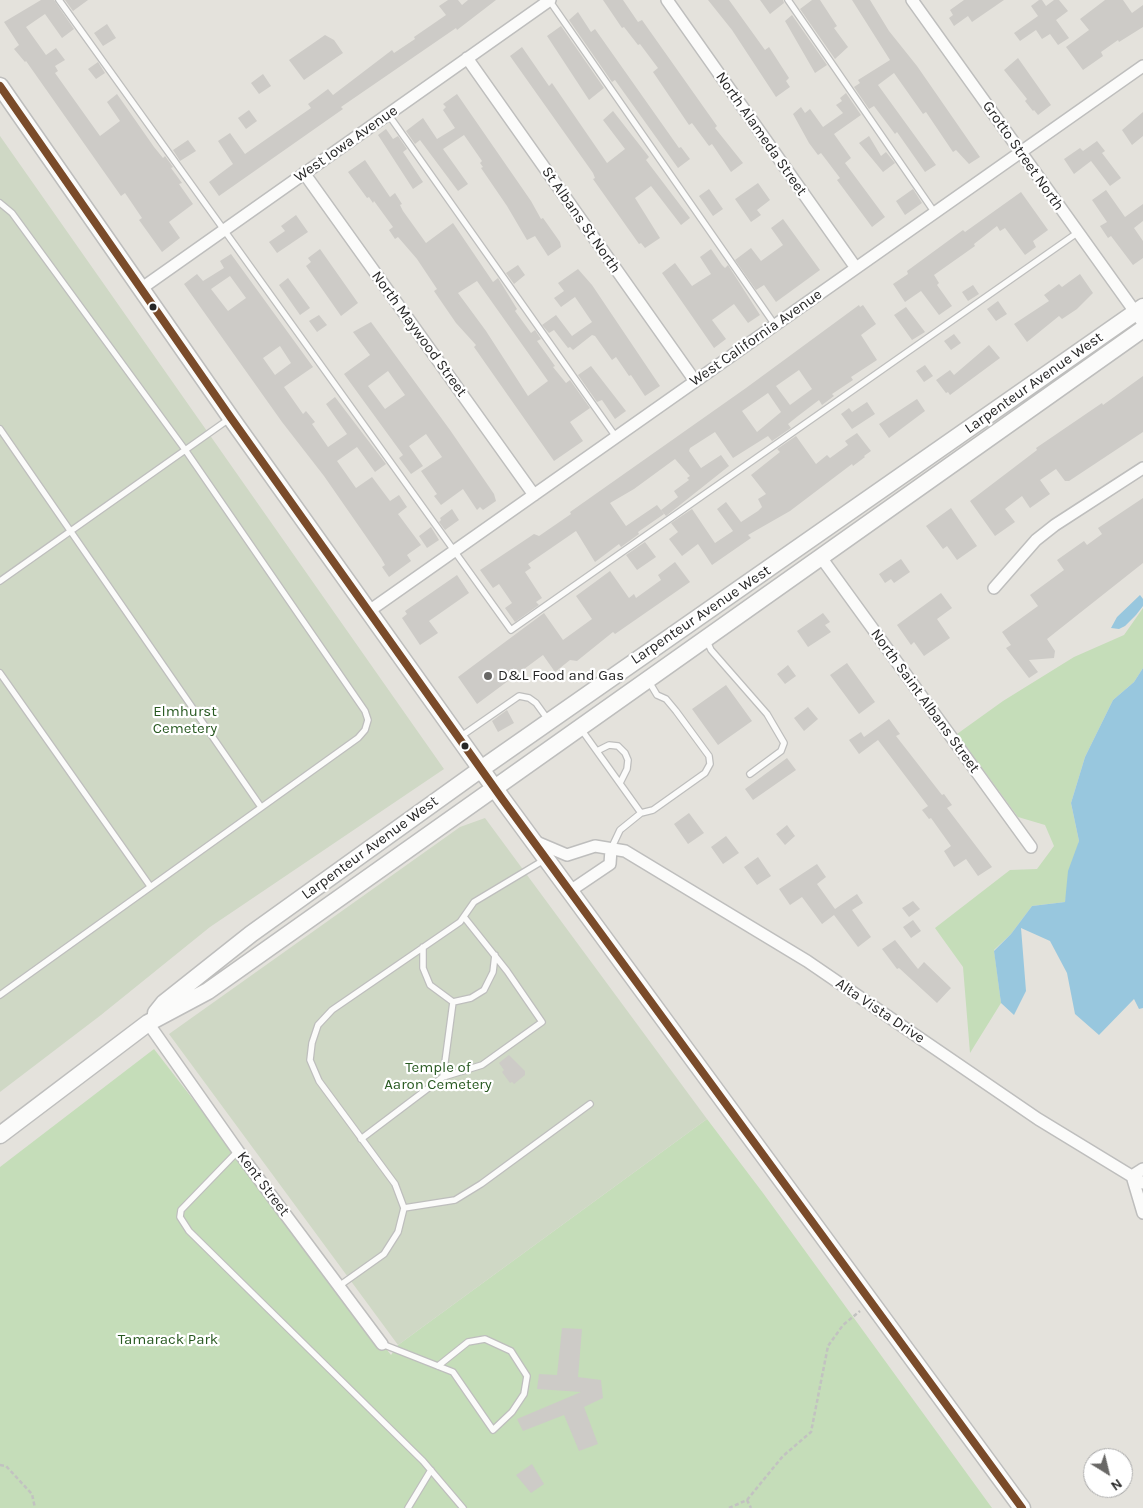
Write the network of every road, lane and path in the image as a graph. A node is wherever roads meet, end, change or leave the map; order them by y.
1 (59, 0) edge
2 (549, 0) edge
3 (667, 0) edge
4 (788, 0) edge
5 (912, 0) edge
6 (467, 58) junction
7 (1143, 66) edge
8 (0, 86) edge
9 (388, 114) junction
10 (1020, 152) junction
11 (304, 173) junction
12 (0, 203) edge
13 (935, 212) junction
14 (226, 230) junction
15 (1077, 233) junction
16 (856, 268) junction
17 (142, 288) junction
18 (1140, 314) edge
19 (775, 325) junction
20 (1143, 328) edge
21 (695, 381) junction
22 (231, 418) junction
23 (0, 429) edge
24 (616, 437) junction
25 (186, 451) junction
26 (1143, 468) edge
27 (534, 494) junction
28 (72, 530) junction
29 (454, 552) junction
30 (820, 556) junction
31 (0, 581) edge
32 (994, 588) dead end
33 (369, 611) junction
34 (706, 638) junction
35 (0, 673) edge
36 (648, 680) junction
37 (549, 721) junction
38 (581, 728) junction
39 (459, 737) junction
40 (597, 751) junction
41 (481, 769) junction
42 (750, 774) dead end
43 (620, 783) junction
44 (495, 789) junction
45 (261, 807) junction
46 (641, 813) junction
47 (532, 841) junction
48 (1031, 847) dead end
49 (611, 849) junction
50 (546, 859) junction
51 (150, 886) junction
52 (570, 892) junction
53 (464, 916) junction
54 (424, 947) junction
55 (495, 955) junction
56 (0, 995) edge
57 (453, 1002) junction
58 (148, 1023) junction
59 (443, 1077) junction
60 (590, 1104) dead end
61 (0, 1135) edge
62 (362, 1139) junction
63 (238, 1151) junction
64 (1143, 1169) edge
65 (1132, 1176) junction
66 (1143, 1182) edge
67 (404, 1208) junction
68 (1143, 1214) edge
69 (339, 1286) junction
70 (872, 1302) junction
71 (382, 1344) joint
72 (438, 1366) junction
73 (0, 1465) edge
74 (431, 1470) junction
75 (748, 1500) junction
76 (35, 1508) edge
77 (408, 1508) edge
78 (463, 1508) edge
79 (729, 1508) edge
80 (751, 1508) edge
81 (1022, 1508) edge

1 - 14 lane
2 - 6 street, West Iowa Avenue
2 - 19 lane
3 - 16 street, North Alameda Street
4 - 13 lane
5 - 10 street, Grotto Street North
6 - 9 street, West Iowa Avenue
6 - 21 street, St Albans St North
7 - 10 street, West California Avenue
8 - 17 main road
9 - 11 street, West Iowa Avenue
9 - 24 lane
10 - 13 street, West California Avenue
10 - 15 street, Grotto Street North
11 - 14 street, West Iowa Avenue
11 - 27 street, North Maywood Street
12 - 25 lane
13 - 16 street, West California Avenue
14 - 17 street, West Iowa Avenue
14 - 29 lane
15 - 18 street, Grotto Street North
15 - 29 lane
16 - 19 street, West California Avenue
17 - 22 main road
18 - 37 main road, Larpenteur Avenue West
19 - 21 street, West California Avenue
20 - 30 main road, Larpenteur Avenue West
21 - 24 street, West California Avenue
22 - 25 lane
22 - 33 main road
23 - 28 lane
24 - 27 street, West California Avenue
25 - 28 lane
25 - 45 lane
26 - 32 street
27 - 29 street, West California Avenue
28 - 31 lane
28 - 45 lane
29 - 33 street, West California Avenue
30 - 34 main road, Larpenteur Avenue West
30 - 48 street, North Saint Albans Street
33 - 39 main road
34 - 36 main road, Larpenteur Avenue West
34 - 42 lane
35 - 51 lane
36 - 38 main road, Larpenteur Avenue West
36 - 46 lane
37 - 39 lane
37 - 41 main road, Larpenteur Avenue West
38 - 40 lane
38 - 44 main road, Larpenteur Avenue West
39 - 41 main road
40 - 43 lane
40 - 43 lane
41 - 44 main road
41 - 58 main road, Larpenteur Avenue West
43 - 46 lane
44 - 47 main road
44 - 58 main road, Larpenteur Avenue West
45 - 51 lane
46 - 49 lane
47 - 49 street, Alta Vista Drive
47 - 50 main road
49 - 52 street
49 - 65 street, Alta Vista Drive
50 - 52 main road
50 - 53 lane
51 - 56 lane
52 - 70 main road
53 - 54 lane
53 - 55 lane
54 - 57 lane
54 - 62 lane
55 - 57 lane
55 - 59 lane
57 - 59 lane
58 - 61 main road, Larpenteur Avenue West
58 - 63 street, Kent Street
59 - 62 lane
60 - 67 lane
62 - 67 lane
63 - 69 street, Kent Street
63 - 74 lane
64 - 65 street
65 - 66 street, Alta Vista Drive
65 - 68 street
67 - 69 lane
69 - 71 street, Kent Street
70 - 75 path
70 - 81 main road
71 - 72 lane
72 - 72 lane
73 - 76 path
74 - 77 lane
74 - 78 lane
75 - 79 path
75 - 80 path

